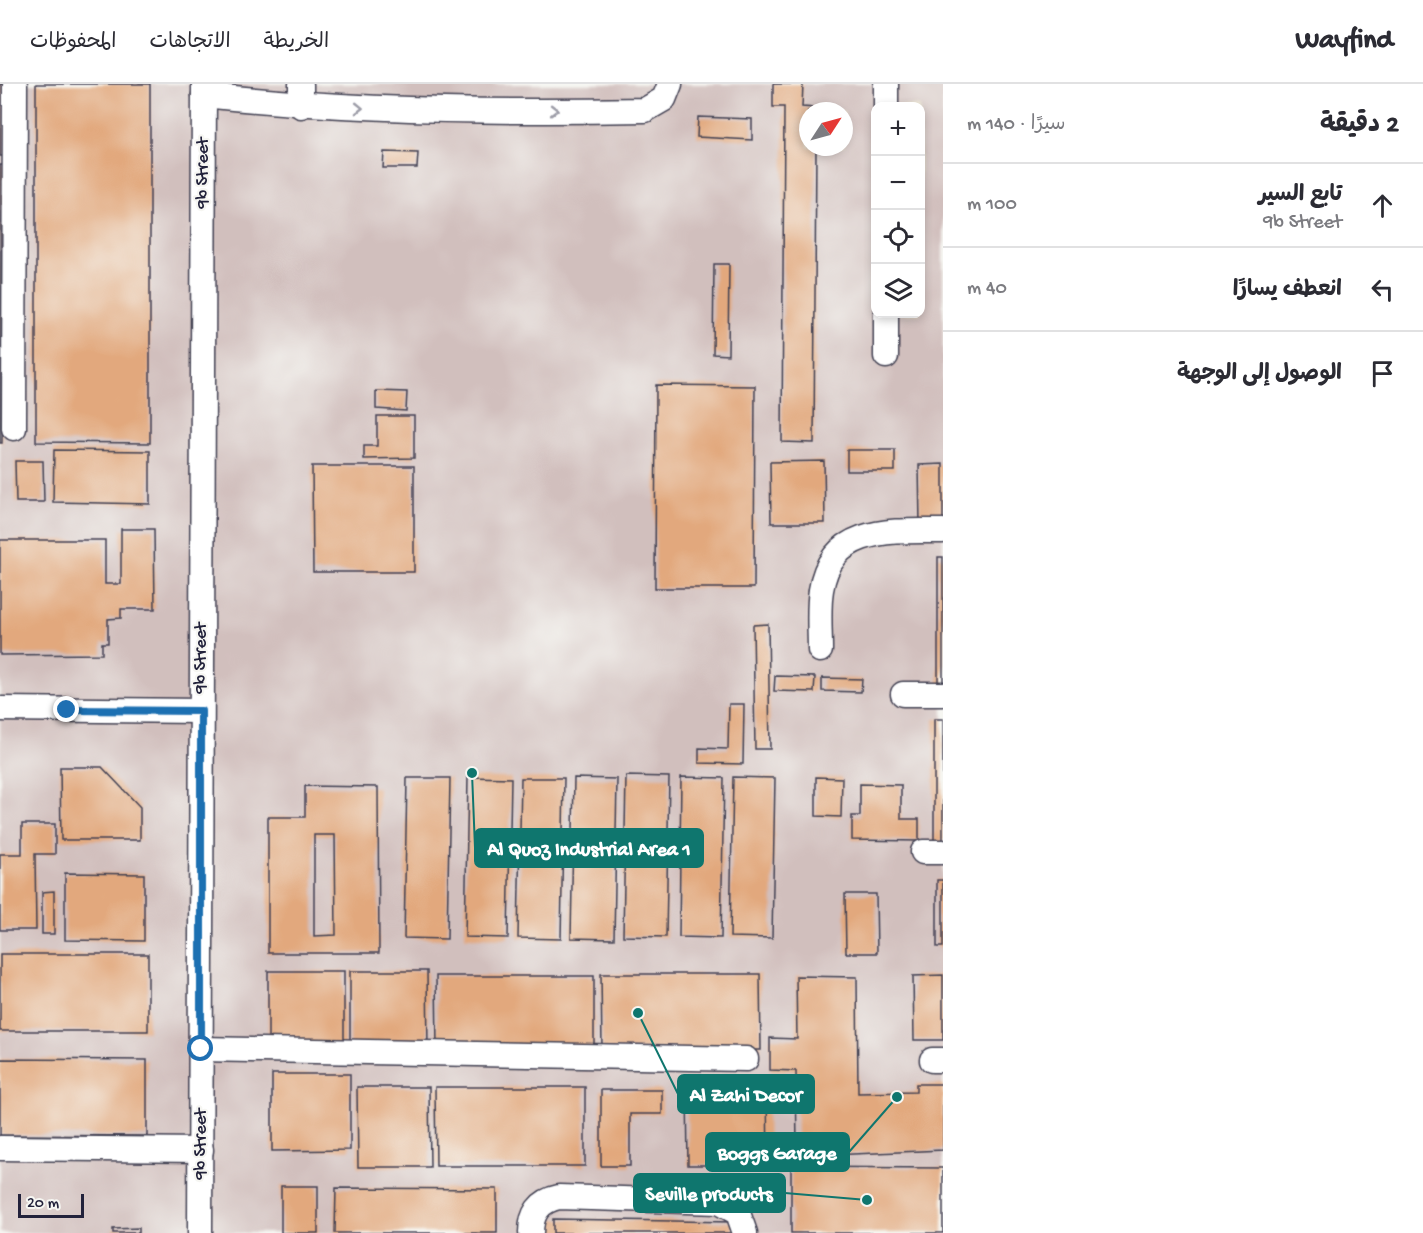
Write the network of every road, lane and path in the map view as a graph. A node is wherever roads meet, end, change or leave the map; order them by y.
1 (15, 84) edge
2 (670, 84) edge
3 (886, 84) edge
4 (204, 89) edge
5 (301, 95) edge
6 (886, 102) edge
7 (886, 318) edge
8 (886, 356) dead end
9 (14, 428) dead end
10 (943, 531) edge
11 (820, 650) dead end
12 (903, 694) dead end
13 (943, 694) edge
14 (0, 710) edge
15 (201, 711) junction
16 (201, 1049) junction
17 (746, 1059) dead end
18 (0, 1148) edge
19 (201, 1150) junction
20 (200, 1233) edge
21 (531, 1233) edge
22 (745, 1233) edge

1 - 9 lane
5 -> 2 lane
3 - 6 lane
4 - 5 lane
4 - 15 lane, 9b Street
7 - 8 lane
10 - 11 lane
12 - 13 lane
14 - 15 lane
15 - 16 lane, 9b Street
16 - 17 lane
16 - 19 lane, 9b Street
18 - 19 lane
19 - 20 lane, 9b Street
21 - 22 lane

